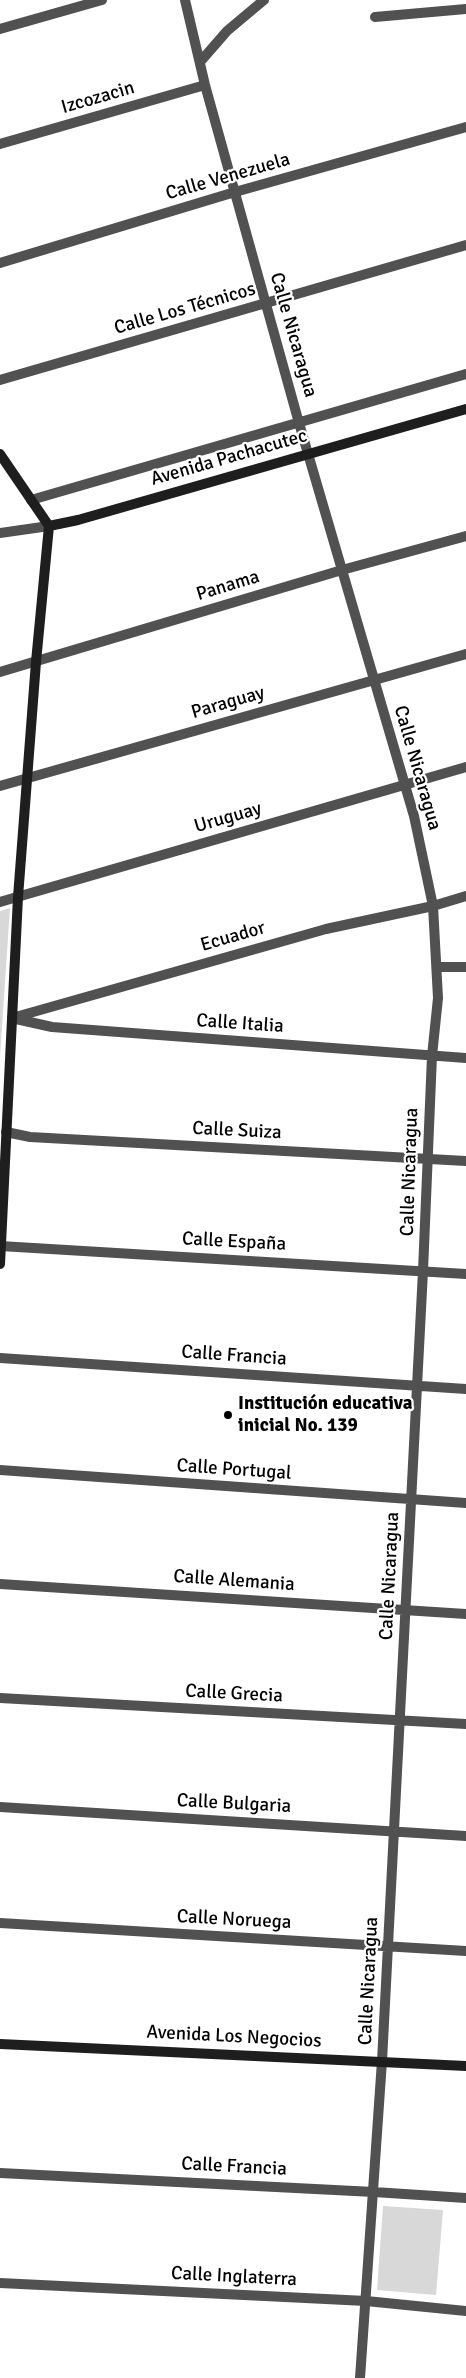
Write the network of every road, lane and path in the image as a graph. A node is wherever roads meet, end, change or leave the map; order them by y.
1 (102, 0) edge
2 (185, 0) edge
3 (264, 0) edge
4 (466, 9) edge
5 (375, 17) dead end
6 (0, 29) edge
7 (200, 62) junction
8 (205, 85) junction
9 (466, 127) edge
10 (0, 144) edge
11 (235, 192) junction
12 (466, 245) edge
13 (0, 263) edge
14 (266, 304) junction
15 (466, 374) edge
16 (0, 380) edge
17 (466, 409) edge
18 (299, 423) junction
19 (308, 453) junction
20 (0, 454) edge
21 (31, 500) junction
22 (49, 526) junction
23 (0, 533) edge
24 (466, 536) edge
25 (342, 570) junction
26 (466, 654) edge
27 (36, 662) junction
28 (0, 672) edge
29 (374, 679) junction
30 (466, 767) edge
31 (27, 777) junction
32 (405, 785) junction
33 (0, 786) edge
34 (466, 896) edge
35 (18, 897) junction
36 (0, 902) edge
37 (433, 906) junction
38 (438, 967) junction
39 (466, 968) edge
40 (12, 1018) junction
41 (432, 1056) junction
42 (466, 1058) edge
43 (3, 1132) edge
44 (429, 1159) junction
45 (466, 1161) edge
46 (0, 1246) edge
47 (0, 1264) edge
48 (423, 1271) junction
49 (466, 1274) edge
50 (0, 1358) edge
51 (417, 1386) junction
52 (466, 1388) edge
53 (0, 1470) edge
54 (411, 1501) junction
55 (466, 1503) edge
56 (0, 1584) edge
57 (406, 1609) junction
58 (466, 1614) edge
59 (0, 1698) edge
60 (400, 1722) junction
61 (466, 1724) edge
62 (0, 1807) edge
63 (394, 1831) junction
64 (466, 1836) edge
65 (0, 1923) edge
66 (388, 1946) junction
67 (466, 1950) edge
68 (0, 2044) edge
69 (382, 2061) junction
70 (466, 2066) edge
71 (0, 2173) edge
72 (374, 2192) junction
73 (466, 2198) edge
74 (0, 2283) edge
75 (366, 2301) junction
76 (466, 2311) edge
77 (360, 2378) edge

1 - 6 street
2 - 7 street, Calle Nicaragua
3 - 7 street
4 - 5 street
7 - 8 street, Calle Nicaragua
8 - 10 street, Izcozacin
8 - 11 street, Calle Nicaragua
9 - 11 street, Calle Venezuela
11 - 13 street, Calle Venezuela
11 - 14 street, Calle Nicaragua
12 - 14 street, Calle Los Técnicos
14 - 16 street, Calle Los Técnicos
14 - 18 street, Calle Nicaragua
15 - 18 street, Avenida Pachacutec
17 - 19 main road, Avenida Pachacutec
18 - 19 street, Calle Nicaragua
18 - 21 street, Avenida Pachacutec
19 - 22 main road, Avenida Pachacutec
19 - 25 street, Calle Nicaragua
20 - 21 main road
21 - 22 main road
22 - 23 street, Avenida Pachacutec
22 - 27 main road
24 - 25 street, Panama
25 - 27 street, Panama
25 - 29 street, Calle Nicaragua
26 - 29 street, Paraguay
27 - 28 street, Panama
27 - 31 main road
29 - 31 street, Paraguay
29 - 32 street, Calle Nicaragua
30 - 32 street, Uruguay
31 - 33 street, Paraguay
31 - 35 main road
32 - 35 street, Uruguay
32 - 37 street, Calle Nicaragua
34 - 37 street, Ecuador
35 - 36 street, Uruguay
35 - 40 main road
37 - 38 street, Calle Nicaragua
37 - 40 street, Ecuador
38 - 39 street
38 - 41 street, Calle Nicaragua
40 - 41 street, Calle Italia
40 - 43 main road
41 - 42 street, Calle Italia
41 - 44 street, Calle Nicaragua
43 - 44 street, Calle Suiza
43 - 46 main road
44 - 45 street, Calle Suiza
44 - 48 street, Calle Nicaragua
46 - 47 main road
46 - 48 street, Calle España
48 - 49 street, Calle España
48 - 51 street, Calle Nicaragua
50 - 51 street, Calle Francia
51 - 52 street, Calle Francia
51 - 54 street, Calle Nicaragua
53 - 54 street, Calle Portugal
54 - 55 street, Calle Portugal
54 - 57 street, Calle Nicaragua
56 - 57 street, Calle Alemania
57 - 58 street, Calle Alemania
57 - 60 street, Calle Nicaragua
59 - 60 street, Calle Grecia
60 - 61 street, Calle Grecia
60 - 63 street, Calle Nicaragua
62 - 63 street, Calle Bulgaria
63 - 64 street, Calle Bulgaria
63 - 66 street, Calle Nicaragua
65 - 66 street, Calle Noruega
66 - 67 street, Calle Noruega
66 - 69 street, Calle Nicaragua
68 - 69 main road, Avenida Los Negocios
69 - 70 main road, Avenida Los Negocios
69 - 72 street, Calle Nicaragua
71 - 72 street, Calle Francia
72 - 73 street, Calle Francia
72 - 75 street, Calle Nicaragua
74 - 75 street, Calle Inglaterra
75 - 76 street, Calle Inglaterra
75 - 77 street, Calle Nicaragua

